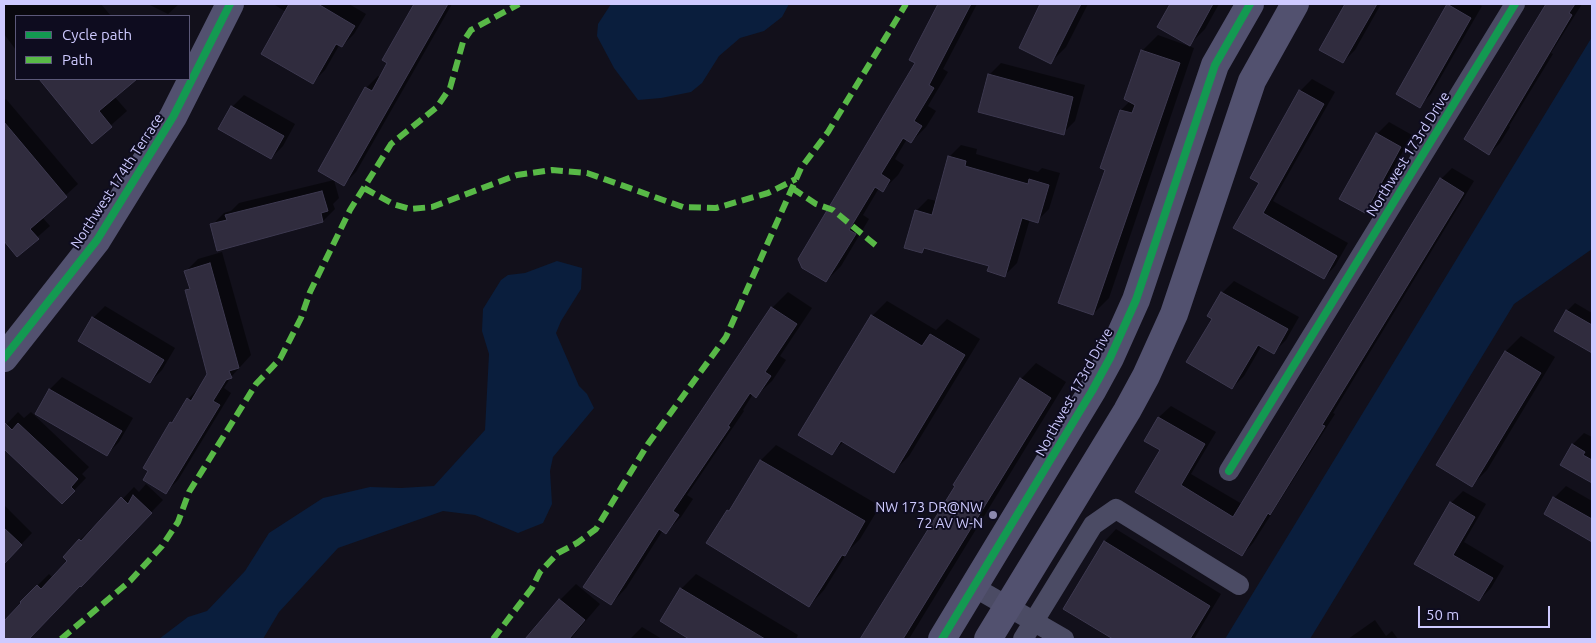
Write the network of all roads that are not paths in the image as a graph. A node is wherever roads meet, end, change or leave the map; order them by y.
1 (230, 4) edge
2 (1296, 4) edge
3 (1515, 4) edge
4 (1246, 11) edge
5 (1274, 41) junction
6 (4, 358) edge
7 (1229, 471) dead end
8 (1239, 585) dead end
9 (974, 586) junction
10 (1008, 607) junction
11 (1034, 622) junction
12 (942, 639) edge
13 (988, 639) edge
14 (1023, 639) edge
15 (1064, 639) edge

1 - 6 street, Northwest 174th Terrace
2 - 5 street
3 - 7 street, Northwest 173rd Drive
4 - 5 street
4 - 9 street, Northwest 173rd Drive
5 - 10 street
8 - 11 street
9 - 10 street
9 - 12 street, Northwest 173rd Drive
10 - 11 street
10 - 13 street
11 - 14 street
11 - 15 street

